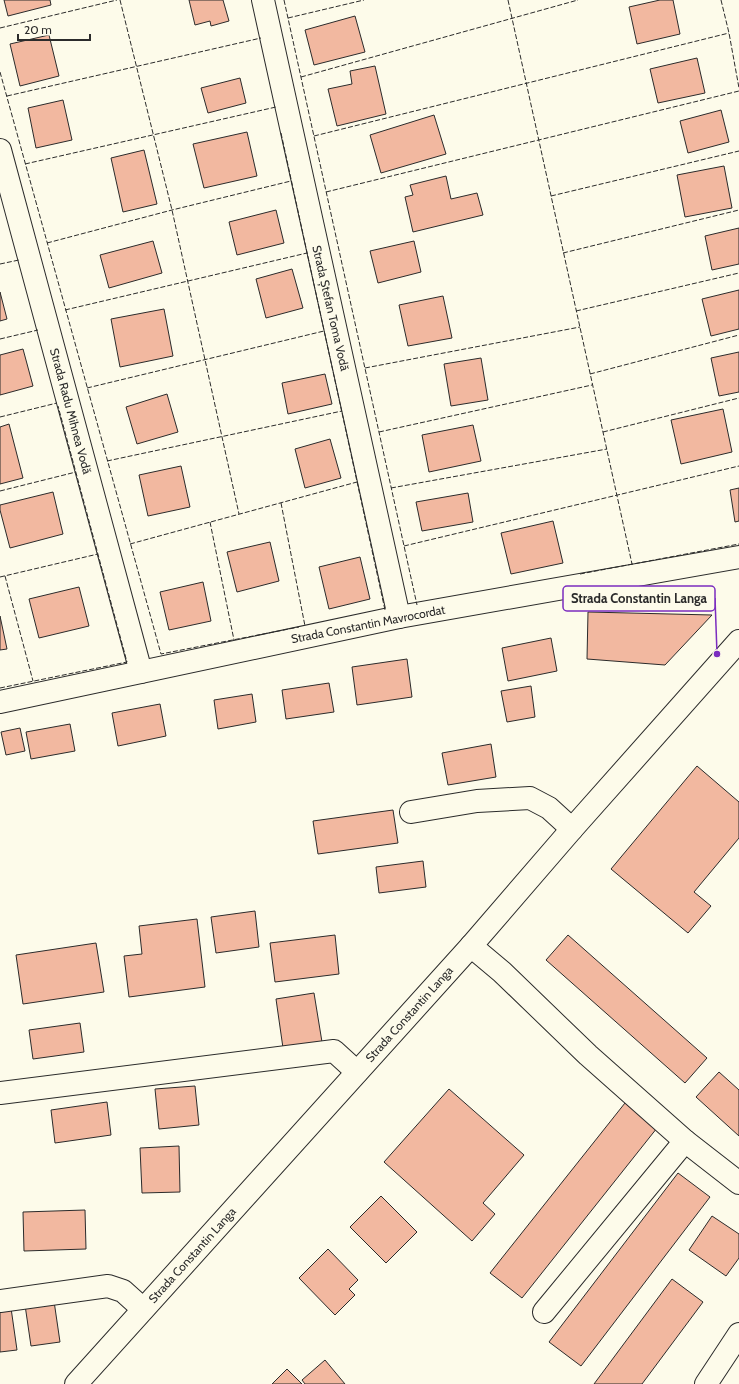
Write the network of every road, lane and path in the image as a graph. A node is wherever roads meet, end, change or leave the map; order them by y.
1 (263, 0) edge
2 (0, 150) edge
3 (739, 557) edge
4 (400, 617) junction
5 (739, 641) edge
6 (142, 672) junction
7 (0, 702) edge
8 (411, 812) dead end
9 (572, 829) junction
10 (471, 946) junction
11 (356, 1072) junction
12 (0, 1093) edge
13 (685, 1141) junction
14 (739, 1183) edge
15 (0, 1301) edge
16 (143, 1309) junction
17 (544, 1312) dead end
18 (739, 1334) edge
19 (76, 1384) edge
20 (706, 1384) edge

1 - 4 street, Strada Ștefan Toma Vodă
2 - 6 street, Strada Radu Mihnea Vodă
3 - 4 street, Strada Constantin Mavrocordat
4 - 6 street, Strada Constantin Mavrocordat
5 - 9 street, Strada Constantin Langa
6 - 7 street, Strada Constantin Mavrocordat
8 - 9 street
9 - 10 street, Strada Constantin Langa
10 - 11 street, Strada Constantin Langa
10 - 13 street
11 - 12 street
11 - 16 street, Strada Constantin Langa
13 - 14 street
13 - 17 street
15 - 16 street
16 - 19 street, Strada Constantin Langa
18 - 20 street

